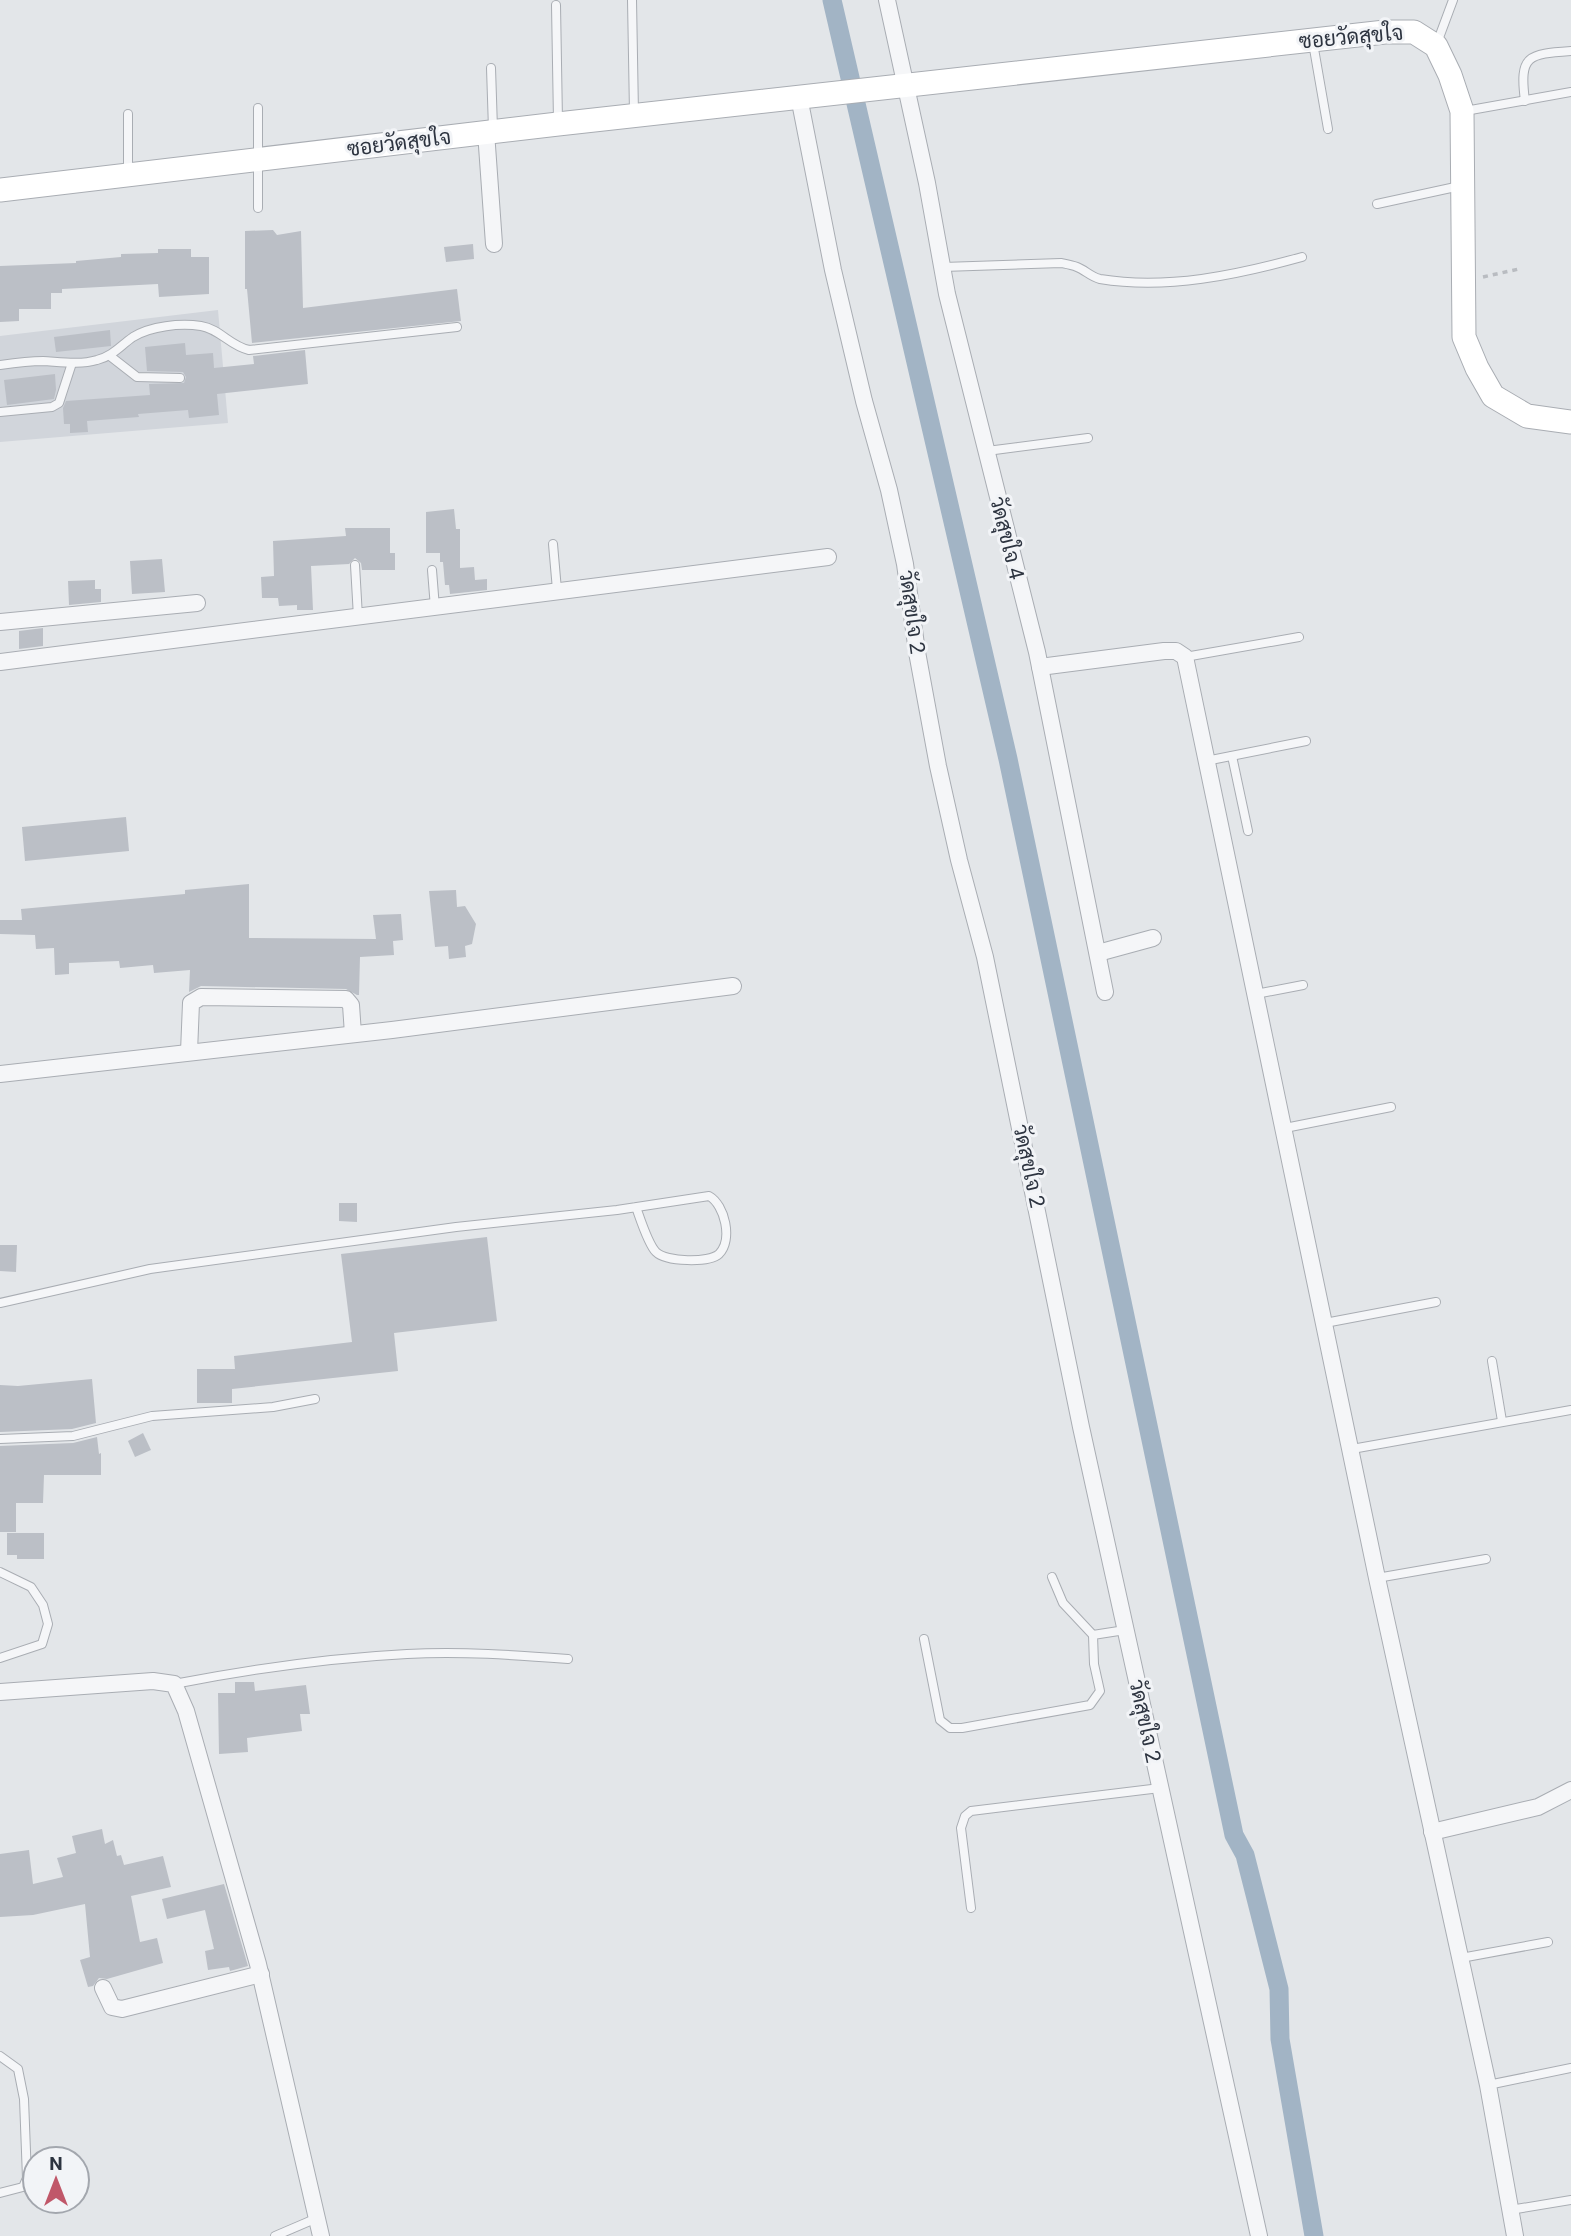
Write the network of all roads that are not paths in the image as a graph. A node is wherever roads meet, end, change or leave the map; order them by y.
1 (632, 0) edge
2 (887, 0) edge
3 (1452, 0) edge
4 (556, 5) dead end
5 (1313, 40) junction
6 (1436, 46) junction
7 (1571, 51) edge
8 (491, 68) dead end
9 (906, 85) junction
10 (1571, 92) edge
11 (809, 96) junction
12 (1525, 101) junction
13 (258, 108) dead end
14 (1462, 111) junction
15 (128, 114) dead end
16 (634, 116) junction
17 (558, 124) junction
18 (1328, 129) dead end
19 (489, 132) junction
20 (258, 160) junction
21 (128, 175) junction
22 (1463, 186) junction
23 (0, 190) edge
24 (1377, 204) dead end
25 (258, 208) dead end
26 (495, 244) dead end
27 (1302, 257) dead end
28 (943, 267) junction
29 (457, 327) dead end
30 (110, 356) junction
31 (72, 363) junction
32 (0, 365) edge
33 (180, 377) dead end
34 (0, 412) edge
35 (1571, 422) edge
36 (1088, 438) dead end
37 (987, 451) junction
38 (553, 544) dead end
39 (828, 557) dead end
40 (355, 565) dead end
41 (432, 570) dead end
42 (557, 590) junction
43 (197, 603) dead end
44 (435, 608) junction
45 (358, 617) junction
46 (0, 622) edge
47 (1300, 637) dead end
48 (1185, 657) junction
49 (0, 662) edge
50 (1040, 667) junction
51 (1307, 741) dead end
52 (1232, 756) junction
53 (1206, 761) junction
54 (1248, 831) dead end
55 (1153, 938) dead end
56 (1098, 954) junction
57 (1303, 985) dead end
58 (733, 986) dead end
59 (1105, 992) dead end
60 (1256, 994) junction
61 (353, 1034) junction
62 (188, 1052) junction
63 (0, 1074) edge
64 (1391, 1107) dead end
65 (1285, 1128) junction
66 (636, 1207) junction
67 (1436, 1302) dead end
68 (0, 1303) edge
69 (1325, 1322) junction
70 (1492, 1361) dead end
71 (316, 1399) dead end
72 (1571, 1410) edge
73 (1502, 1420) junction
74 (0, 1438) edge
75 (1352, 1449) junction
76 (1486, 1559) dead end
77 (0, 1572) edge
78 (1052, 1577) dead end
79 (1377, 1578) junction
80 (1125, 1630) junction
81 (1093, 1635) junction
82 (924, 1639) dead end
83 (0, 1658) edge
84 (568, 1659) dead end
85 (174, 1684) junction
86 (0, 1692) edge
87 (1160, 1788) junction
88 (1571, 1790) edge
89 (1432, 1832) junction
90 (971, 1908) dead end
91 (1548, 1942) dead end
92 (1461, 1958) junction
93 (261, 1974) junction
94 (103, 1988) dead end
95 (0, 2056) edge
96 (1571, 2068) edge
97 (1488, 2085) junction
98 (0, 2193) edge
99 (1571, 2200) edge
100 (1510, 2210) junction
101 (317, 2218) junction
102 (275, 2236) edge
103 (321, 2236) edge
104 (1259, 2236) edge
105 (1515, 2236) edge

1 - 16 lane
2 - 9 street, วัดสุขใจ 4
3 - 6 lane
4 - 17 lane
5 - 6 street, ซอยวัดสุขใจ
5 - 9 street, ซอยวัดสุขใจ
5 - 18 lane
6 - 14 street, ซอยวัดสุขใจ
7 - 12 lane
8 - 19 lane
9 - 11 street, ซอยวัดสุขใจ
9 - 28 street, วัดสุขใจ 4
10 - 12 lane
11 - 16 street, ซอยวัดสุขใจ
11 - 80 street, วัดสุขใจ 2
12 - 14 lane
13 - 20 lane
14 - 22 street, ซอยวัดสุขใจ
15 - 21 lane
16 - 17 street, ซอยวัดสุขใจ
17 - 19 street, ซอยวัดสุขใจ
19 - 20 street, ซอยวัดสุขใจ
19 - 26 street
20 - 21 street, ซอยวัดสุขใจ
20 - 25 lane
21 - 23 street, ซอยวัดสุขใจ
22 - 24 lane
22 - 35 street, ซอยวัดสุขใจ
27 - 28 lane
28 - 37 street, วัดสุขใจ 4
29 - 30 lane
30 - 31 lane
30 - 33 lane
31 - 32 lane
31 - 34 lane
36 - 37 lane
37 - 50 street, วัดสุขใจ 4
38 - 42 lane
39 - 42 street
40 - 45 lane
41 - 44 lane
42 - 44 street
43 - 46 street
44 - 45 street
45 - 49 street
47 - 48 lane
48 - 50 street
48 - 53 street
50 - 56 street, วัดสุขใจ 4
51 - 52 lane
52 - 53 lane
52 - 54 lane
53 - 60 street
55 - 56 street
56 - 59 street, วัดสุขใจ 4
57 - 60 lane
58 - 61 street
60 - 65 street
61 - 62 street
61 - 62 street
62 - 63 street
64 - 65 lane
65 - 69 street
66 - 66 lane
66 - 68 lane
67 - 69 lane
69 - 75 street
70 - 73 lane
71 - 74 lane
72 - 73 lane
73 - 75 lane
75 - 79 street
76 - 79 lane
77 - 83 lane
78 - 81 lane
79 - 89 street
80 - 81 lane
80 - 87 street, วัดสุขใจ 2
81 - 82 lane
84 - 85 lane
85 - 86 street
85 - 93 street
87 - 90 lane
87 - 104 street, วัดสุขใจ 2
88 - 89 street
89 - 92 street
91 - 92 lane
92 - 97 street
93 - 94 street
93 - 101 street
95 - 98 lane
96 - 97 lane
97 - 100 street
99 - 100 lane
100 - 105 street
101 - 102 lane
101 - 103 street

